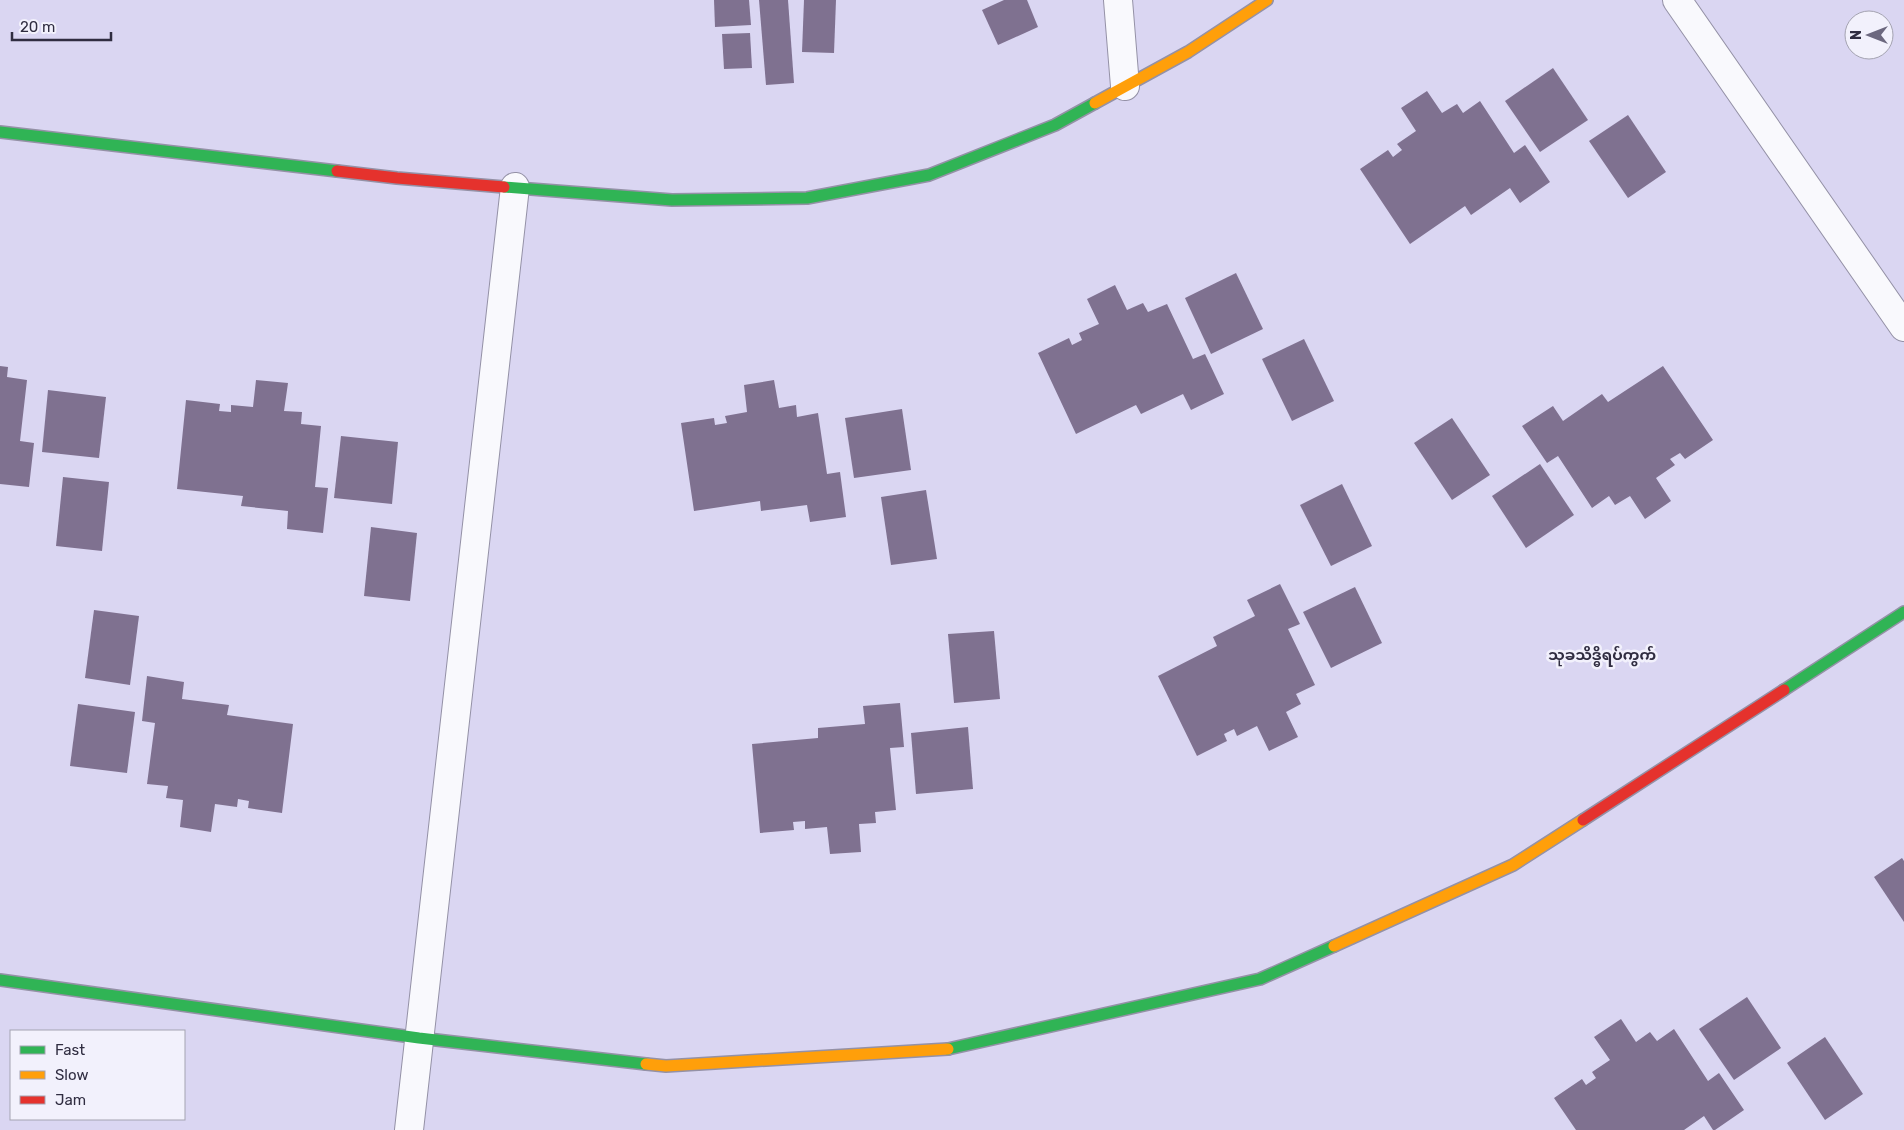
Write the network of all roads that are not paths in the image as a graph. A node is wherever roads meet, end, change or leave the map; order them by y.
1 (1118, 0) edge
2 (1267, 0) edge
3 (1677, 0) edge
4 (1125, 86) junction
5 (0, 132) edge
6 (515, 187) junction
7 (1904, 327) edge
8 (1904, 612) edge
9 (0, 980) edge
10 (419, 1038) junction
11 (409, 1130) edge

1 - 4 street
2 - 4 street
3 - 7 street
4 - 6 street
5 - 6 street
6 - 10 street
8 - 10 street
9 - 10 street
10 - 11 street

